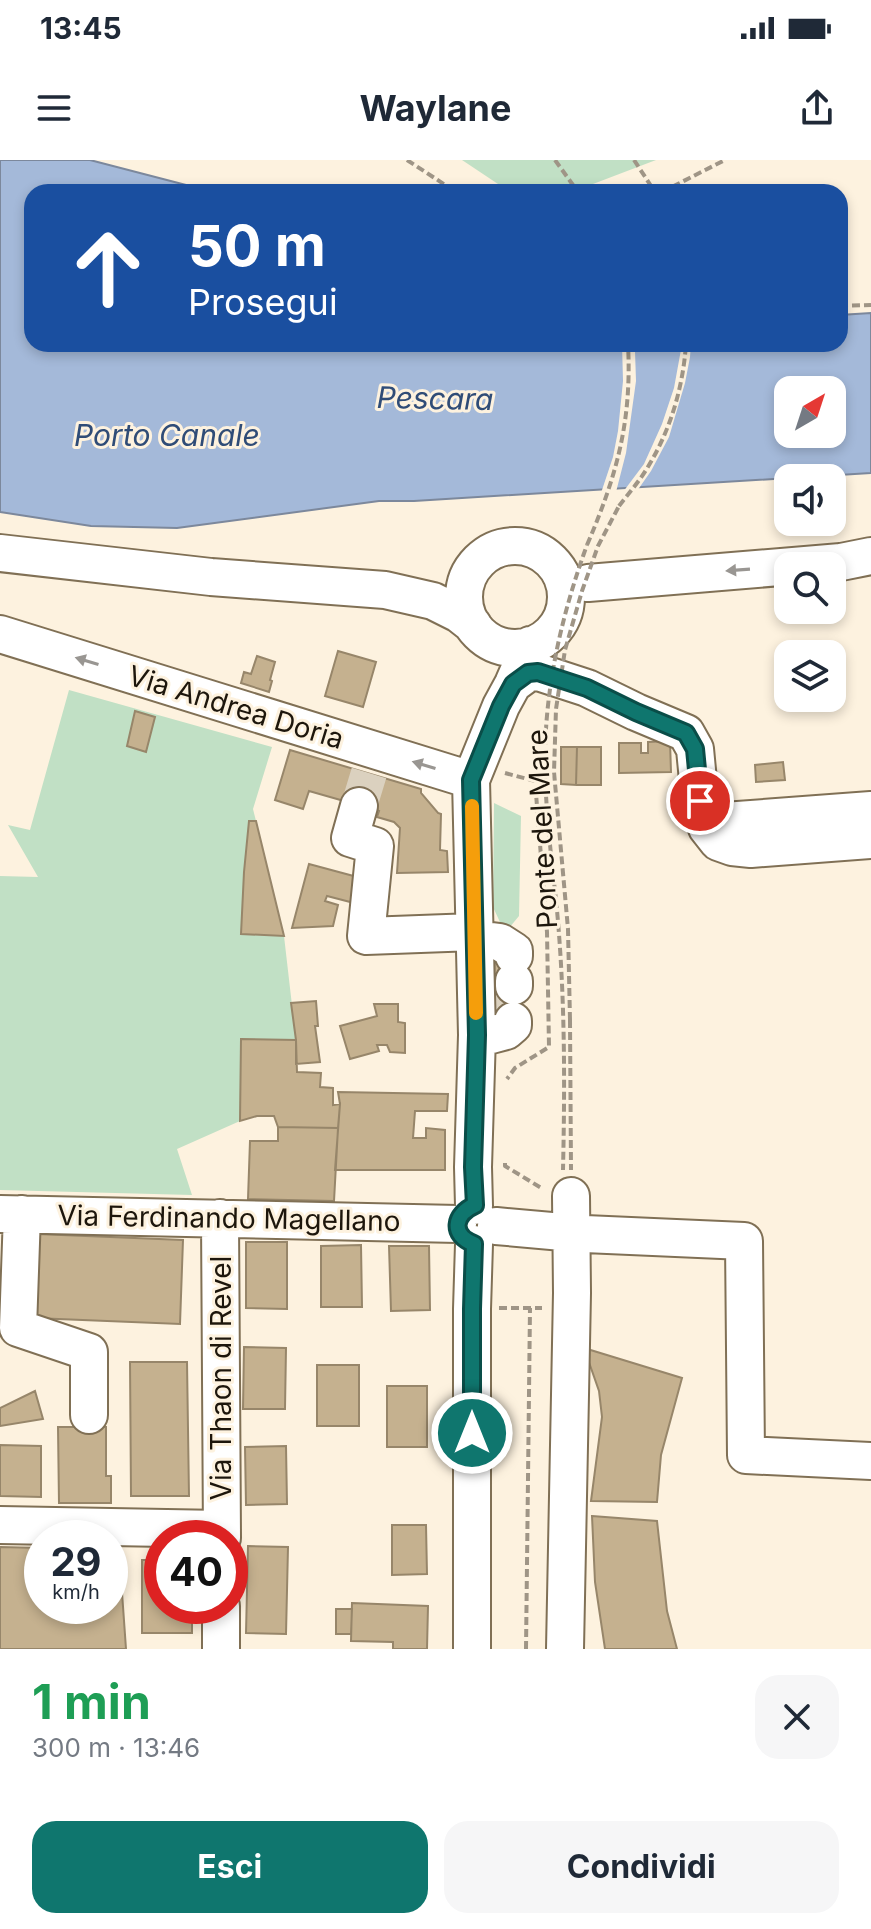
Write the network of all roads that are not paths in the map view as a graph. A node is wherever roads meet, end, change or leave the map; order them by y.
1 (0, 553) edge
2 (871, 556) edge
3 (473, 568) junction
4 (588, 583) tunnel mouth
5 (385, 590) junction
6 (477, 630) junction
7 (0, 634) edge
8 (530, 645) junction
9 (508, 693) junction
10 (368, 776) junction
11 (471, 780) junction
12 (871, 810) edge
13 (871, 820) edge
14 (709, 827) junction
15 (871, 829) edge
16 (871, 840) edge
17 (871, 853) edge
18 (496, 982) junction
19 (567, 1188) road end
20 (11, 1214) edge
21 (220, 1218) junction
22 (476, 1225) junction
23 (572, 1232) junction
24 (89, 1415) dead end
25 (871, 1461) edge
26 (222, 1520) edge
27 (0, 1525) edge
28 (144, 1531) edge
29 (221, 1624) edge
30 (221, 1649) edge
31 (472, 1649) edge
32 (565, 1649) edge

1 - 5 street
2 -> 4 street
3 - 5 street
3 - 6 street
3 - 8 street
5 - 6 street
6 - 8 street
6 - 9 street
10 -> 7 street, Via Andrea Doria
8 - 9 street
9 - 11 street
9 - 14 street
11 -> 10 street, Via Andrea Doria
10 - 18 street
11 - 18 street
12 - 14 street
13 - 14 street
14 - 15 street
14 - 16 street
14 - 17 street
18 - 22 street
19 - 23 street
20 - 21 street, Via Ferdinando Magellano
20 - 24 street
21 - 22 street, Via Ferdinando Magellano
21 - 26 street, Via Thaon di Revel
22 - 23 street, Via Ferdinando Magellano
22 - 31 street
23 - 25 street, Via Ferdinando Magellano
23 - 32 street
27 - 28 street
29 - 30 street

